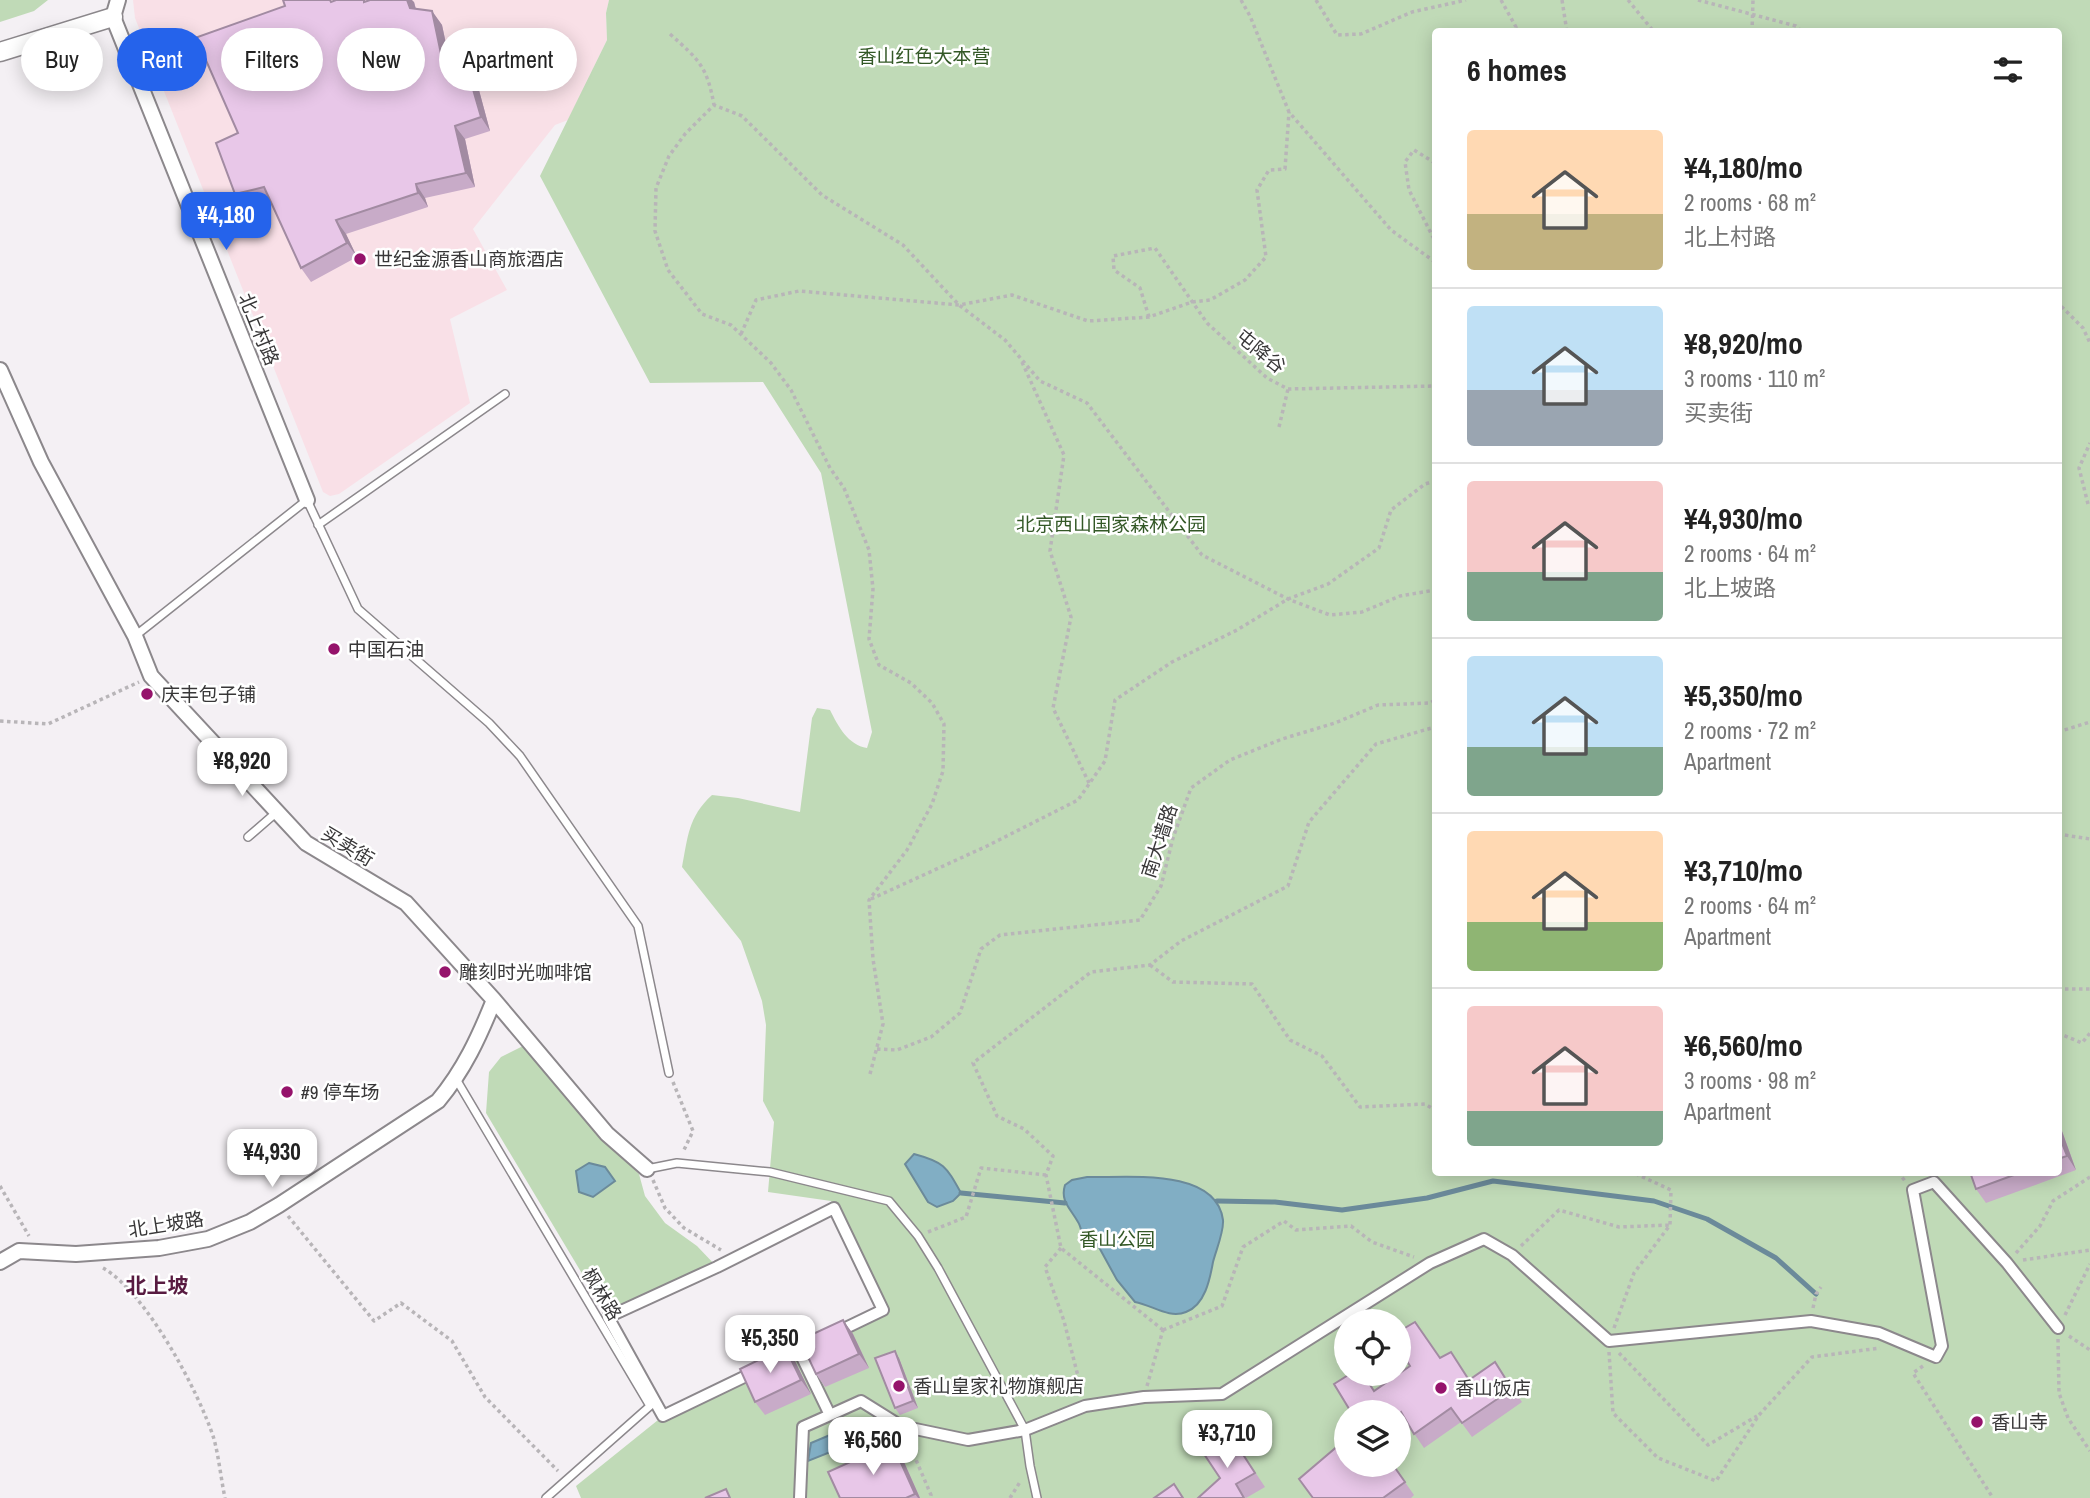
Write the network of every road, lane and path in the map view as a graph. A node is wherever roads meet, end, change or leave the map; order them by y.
1 (1241, 0) edge
2 (1317, 0) edge
3 (1466, 0) edge
4 (1502, 0) edge
5 (1562, 0) edge
6 (1629, 0) edge
7 (1698, 0) edge
8 (1753, 0) edge
9 (116, 8) edge
10 (1754, 15) junction
11 (1796, 26) edge
12 (1516, 28) edge
13 (1566, 28) edge
14 (1651, 28) edge
15 (1752, 28) edge
16 (670, 34) dead end
17 (0, 52) edge
18 (714, 105) junction
19 (1289, 112) junction
20 (1432, 161) edge
21 (1432, 236) edge
22 (1432, 260) edge
23 (1192, 302) junction
24 (959, 305) junction
25 (2062, 307) edge
26 (1149, 317) junction
27 (741, 335) junction
28 (2090, 343) edge
29 (1020, 357) junction
30 (0, 370) edge
31 (1432, 386) edge
32 (1288, 389) junction
33 (505, 394) dead end
34 (1279, 427) dead end
35 (2090, 443) edge
36 (1432, 482) edge
37 (307, 500) junction
38 (2088, 504) edge
39 (318, 525) junction
40 (1432, 591) edge
41 (1288, 599) junction
42 (135, 636) junction
43 (151, 676) junction
44 (1432, 701) edge
45 (0, 721) edge
46 (2090, 722) edge
47 (1432, 728) edge
48 (2062, 731) edge
49 (1089, 783) junction
50 (278, 811) junction
51 (2062, 835) edge
52 (248, 837) dead end
53 (2090, 839) edge
54 (869, 900) junction
55 (1150, 965) junction
56 (2062, 989) edge
57 (2090, 989) edge
58 (494, 1000) junction
59 (2090, 1033) edge
60 (2062, 1034) edge
61 (877, 1049) junction
62 (669, 1073) joint
63 (870, 1074) dead end
64 (456, 1079) junction
65 (1432, 1108) edge
66 (677, 1163) junction
67 (647, 1169) junction
68 (1046, 1175) junction
69 (1641, 1176) edge
70 (2090, 1177) edge
71 (0, 1186) edge
72 (279, 1205) junction
73 (918, 1236) junction
74 (1061, 1248) junction
75 (2090, 1250) edge
76 (19, 1251) junction
77 (76, 1254) junction
78 (1512, 1255) junction
79 (732, 1259) junction
80 (0, 1262) edge
81 (2007, 1263) junction
82 (1430, 1264) junction
83 (2090, 1265) edge
84 (1821, 1287) dead end
85 (1811, 1321) junction
86 (2058, 1328) junction
87 (1163, 1330) junction
88 (1608, 1341) junction
89 (1886, 1348) dead end
90 (2090, 1350) edge
91 (799, 1351) junction
92 (1913, 1373) dead end
93 (1144, 1397) junction
94 (1086, 1406) junction
95 (830, 1415) junction
96 (1759, 1415) junction
97 (901, 1426) junction
98 (1025, 1430) junction
99 (2090, 1451) edge
100 (1658, 1458) dead end
101 (558, 1471) dead end
102 (225, 1498) edge
103 (546, 1498) edge
104 (800, 1498) edge
105 (930, 1498) edge
106 (1037, 1498) edge
107 (1993, 1498) edge

1 - 19 path
2 - 3 path
4 - 12 path
5 - 13 path
6 - 14 path
7 - 10 path
8 - 10 path
9 - 17 street
9 - 37 street, 北上村路
10 - 11 path
10 - 15 path
16 - 18 path
18 - 24 path
18 - 27 path
19 - 22 path
19 - 23 path
20 - 21 path
23 - 26 path
23 - 26 path, 屯降谷
23 - 32 path, 屯降谷
24 - 26 path
24 - 27 path
24 - 29 path
25 - 28 path
27 - 54 path
29 - 41 path
29 - 49 path
30 - 42 street, 买卖街
31 - 32 path, 屯降谷
32 - 34 path
33 - 39 lane
35 - 38 path
36 - 41 path
37 - 39 lane
37 - 42 lane
39 - 62 lane
40 - 41 path
41 - 49 path
42 - 43 street, 买卖街
43 - 45 path
43 - 50 street, 买卖街
44 - 61 path, 南大墙路
46 - 48 path
47 - 55 path
49 - 54 path
50 - 52 lane
50 - 58 street, 买卖街
51 - 53 path
54 - 61 path
55 - 65 path
55 - 68 path
56 - 57 path
58 - 64 street, 北上坡路
58 - 67 street, 买卖街
59 - 60 path
61 - 63 path
62 - 66 path
64 - 72 street, 北上坡路
64 - 103 lane, 枫林路
66 - 67 lane
66 - 73 lane
67 - 79 path
68 - 73 path
68 - 74 path
69 - 78 path
70 - 81 path
71 - 76 path
72 - 77 street, 北上坡路
72 - 101 path
73 - 98 lane
74 - 87 path
74 - 94 path
75 - 81 path
76 - 77 street, 北上坡路
76 - 80 street
77 - 102 path
78 - 82 street
78 - 88 street
79 - 91 street
79 - 91 street
81 - 85 street
81 - 86 street
82 - 87 path
82 - 93 street
83 - 86 path
84 - 85 path
85 - 88 street
86 - 90 path
86 - 99 path
87 - 93 path
88 - 96 path
89 - 96 path
91 - 95 street
92 - 107 path
93 - 94 street
94 - 98 street
95 - 97 street
95 - 104 street
96 - 100 path
97 - 98 street
97 - 105 path
98 - 106 lane

